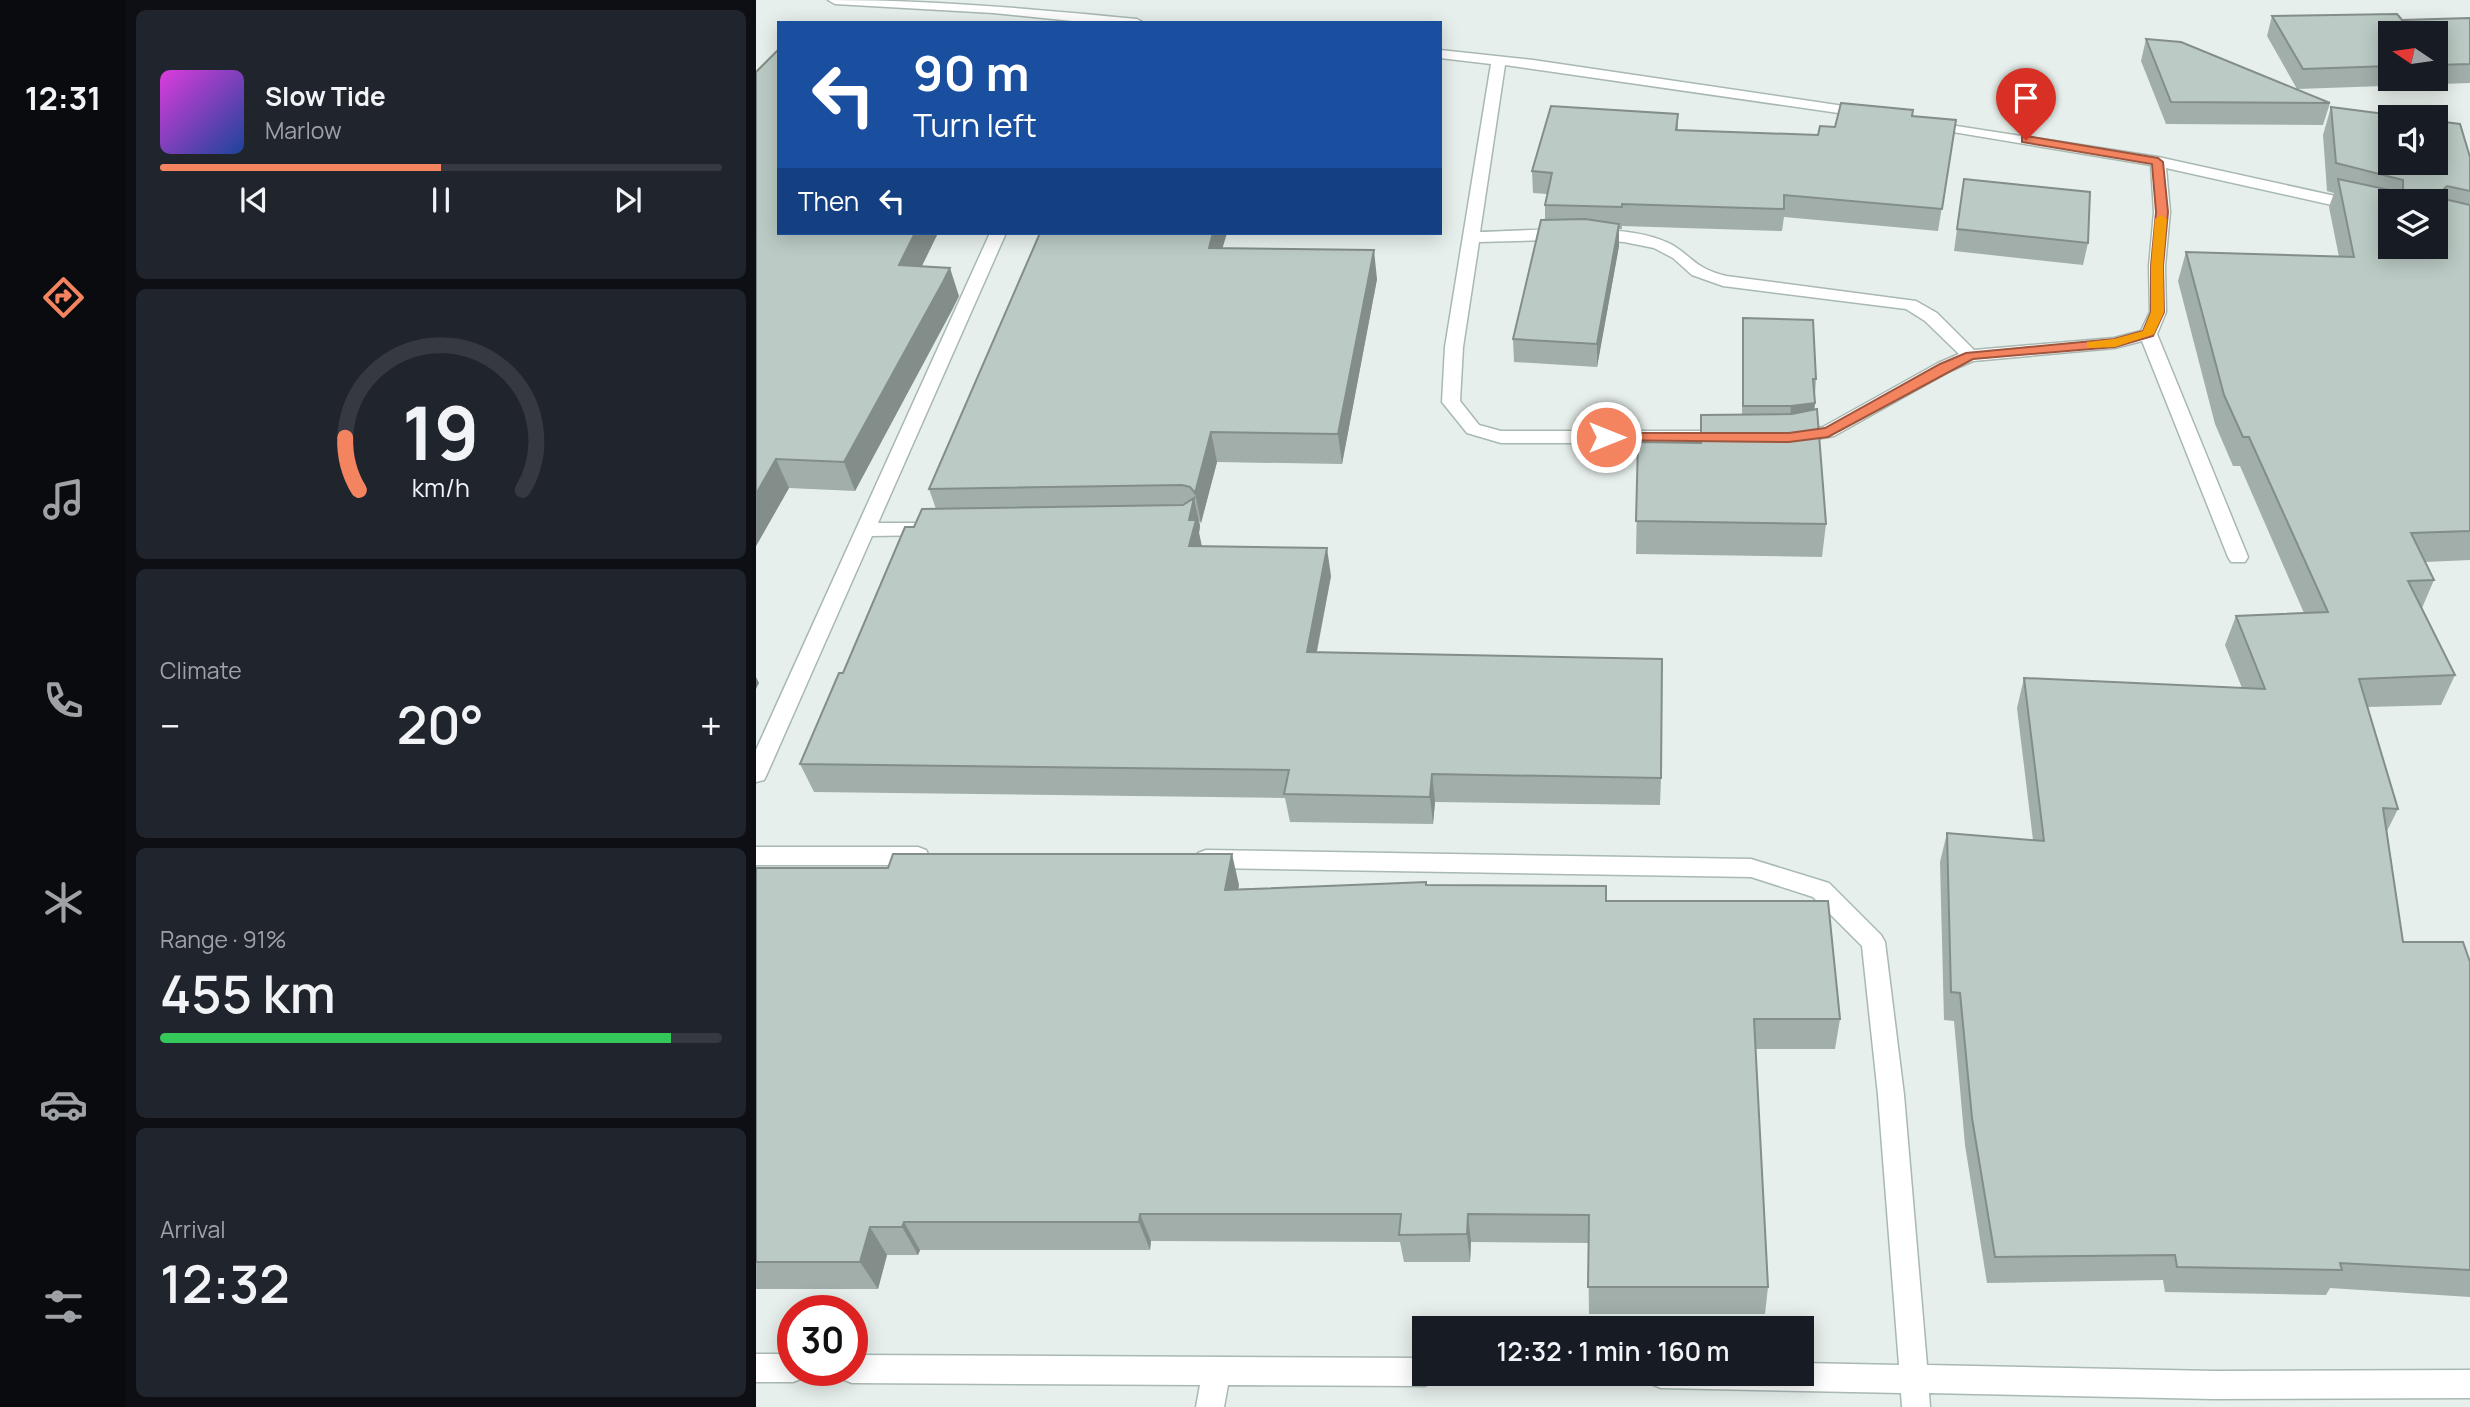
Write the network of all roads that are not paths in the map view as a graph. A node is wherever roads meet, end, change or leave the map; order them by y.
1 (835, 0) edge
2 (1093, 21) edge
3 (1442, 54) edge
4 (1499, 60) junction
5 (1884, 116) edge
6 (1912, 121) edge
7 (2158, 162) junction
8 (2378, 209) edge
9 (997, 235) edge
10 (1471, 237) junction
11 (2148, 334) junction
12 (1970, 356) junction
13 (1748, 438) edge
14 (1775, 438) edge
15 (946, 528) edge
16 (865, 530) junction
17 (2238, 557) dead end
18 (756, 774) edge
19 (756, 856) edge
20 (938, 856) edge
21 (1187, 859) edge
22 (756, 1368) edge
23 (777, 1368) edge
24 (868, 1369) edge
25 (1217, 1371) junction
26 (1412, 1372) edge
27 (1814, 1376) edge
28 (1913, 1377) junction
29 (2470, 1384) edge
30 (1210, 1407) edge
31 (1916, 1407) edge

1 - 2 street
3 - 4 street
4 - 5 street
4 - 10 street
6 - 7 street
7 - 8 street
7 - 11 street
9 - 16 street
10 - 12 street
10 - 13 street
11 - 12 street
11 - 17 street
12 - 14 street
15 - 16 street
16 - 18 street
19 - 20 street
21 - 28 street
22 - 23 street
24 - 25 street
25 - 26 street
25 - 30 street
27 - 28 street
28 - 29 street
28 - 31 street

